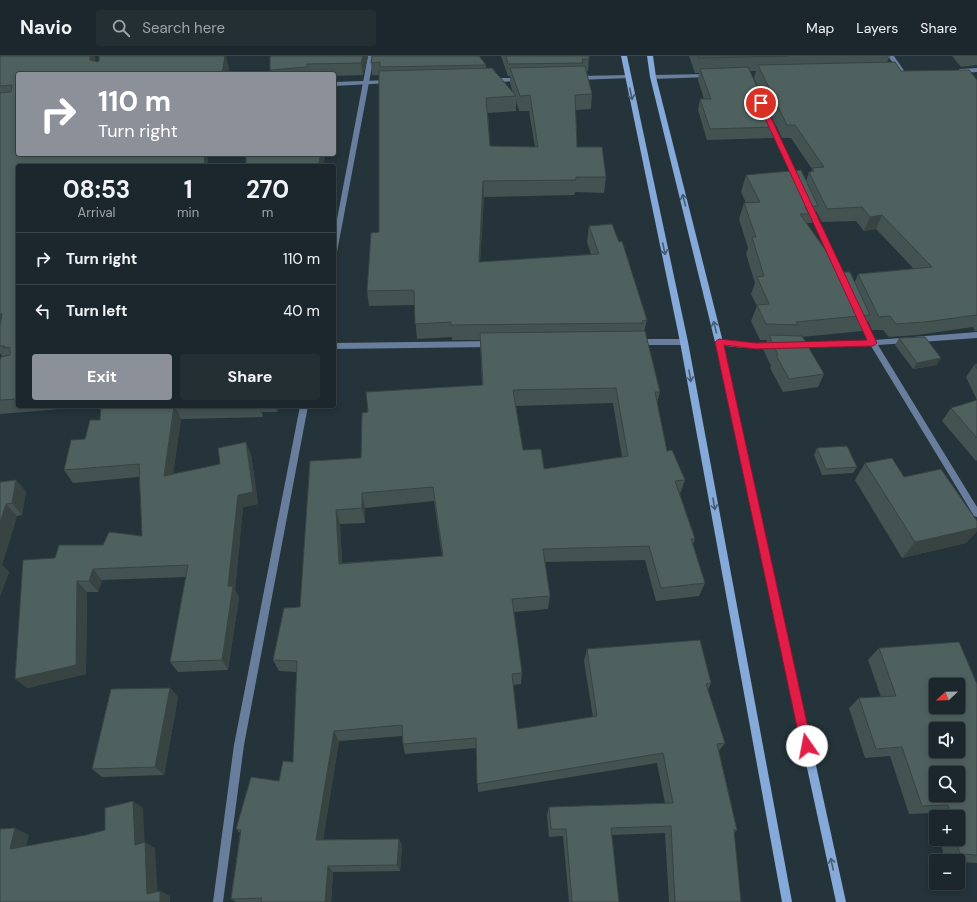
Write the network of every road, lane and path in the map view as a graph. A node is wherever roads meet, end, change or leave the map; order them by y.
1 (371, 56) edge
2 (624, 56) edge
3 (650, 56) edge
4 (891, 56) edge
5 (977, 70) edge
6 (952, 71) edge
7 (894, 72) edge
8 (902, 72) junction
9 (909, 72) edge
10 (716, 76) edge
11 (628, 77) junction
12 (653, 77) junction
13 (572, 78) edge
14 (485, 80) edge
15 (525, 80) edge
16 (398, 82) edge
17 (367, 83) junction
18 (336, 84) edge
19 (768, 118) edge
20 (798, 184) edge
21 (805, 198) edge
22 (336, 242) edge
23 (846, 285) edge
24 (856, 307) edge
25 (977, 335) edge
26 (628, 342) edge
27 (684, 342) junction
28 (719, 342) junction
29 (873, 343) junction
30 (501, 344) edge
31 (336, 346) edge
32 (304, 408) edge
33 (977, 514) edge
34 (218, 902) edge
35 (787, 902) edge
36 (841, 902) edge

1 - 17 street
2 - 11 main road
3 - 12 main road
4 - 8 street
5 - 6 street
7 - 8 street
8 - 9 street
10 - 12 street
11 - 13 street
11 -> 27 main road
28 -> 12 main road
14 - 15 street
16 - 17 street
17 - 18 street
17 - 22 street
19 - 20 street
21 - 23 street
24 - 29 street
25 - 29 street
26 - 27 street
27 -> 35 main road
28 - 29 street
36 -> 28 main road
29 - 33 street
30 - 31 street
32 - 34 street

